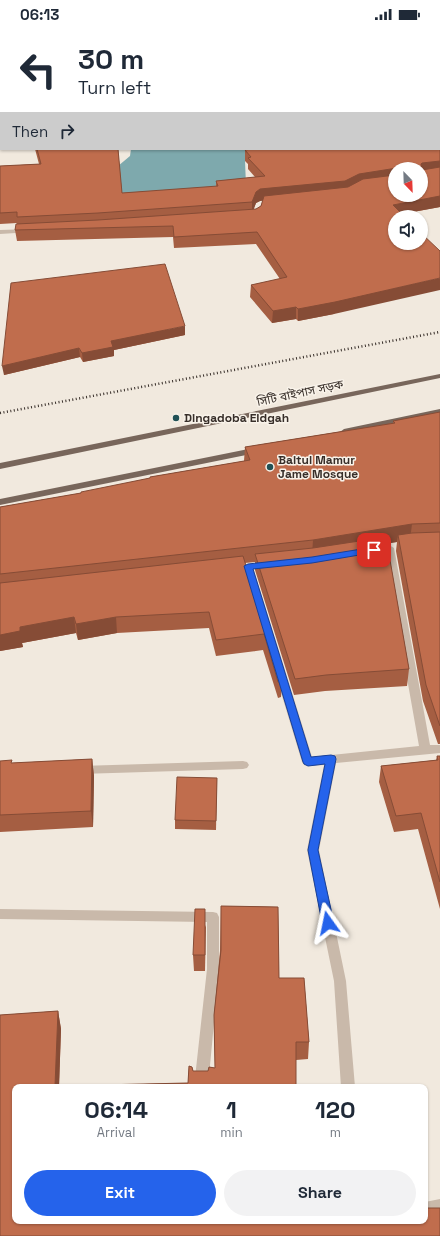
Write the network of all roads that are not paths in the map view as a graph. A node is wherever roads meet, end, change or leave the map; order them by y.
1 (37, 231) edge
2 (0, 232) edge
3 (440, 376) edge
4 (440, 411) edge
5 (333, 434) edge
6 (264, 449) edge
7 (0, 466) edge
8 (0, 502) edge
9 (389, 548) edge
10 (248, 566) edge
11 (440, 749) edge
12 (425, 750) junction
13 (331, 759) junction
14 (242, 765) dead end
15 (70, 770) edge
16 (0, 914) edge
17 (201, 1084) edge
18 (348, 1084) edge
19 (440, 1206) edge
20 (428, 1208) edge

1 - 2 street
3 - 7 main road, সিটি বাইপাস সড়ক
4 - 5 main road
6 - 8 main road
9 - 12 street
10 - 13 street
11 - 12 street
12 - 13 street
13 - 18 street
14 - 15 street
16 - 17 street
19 - 20 street

